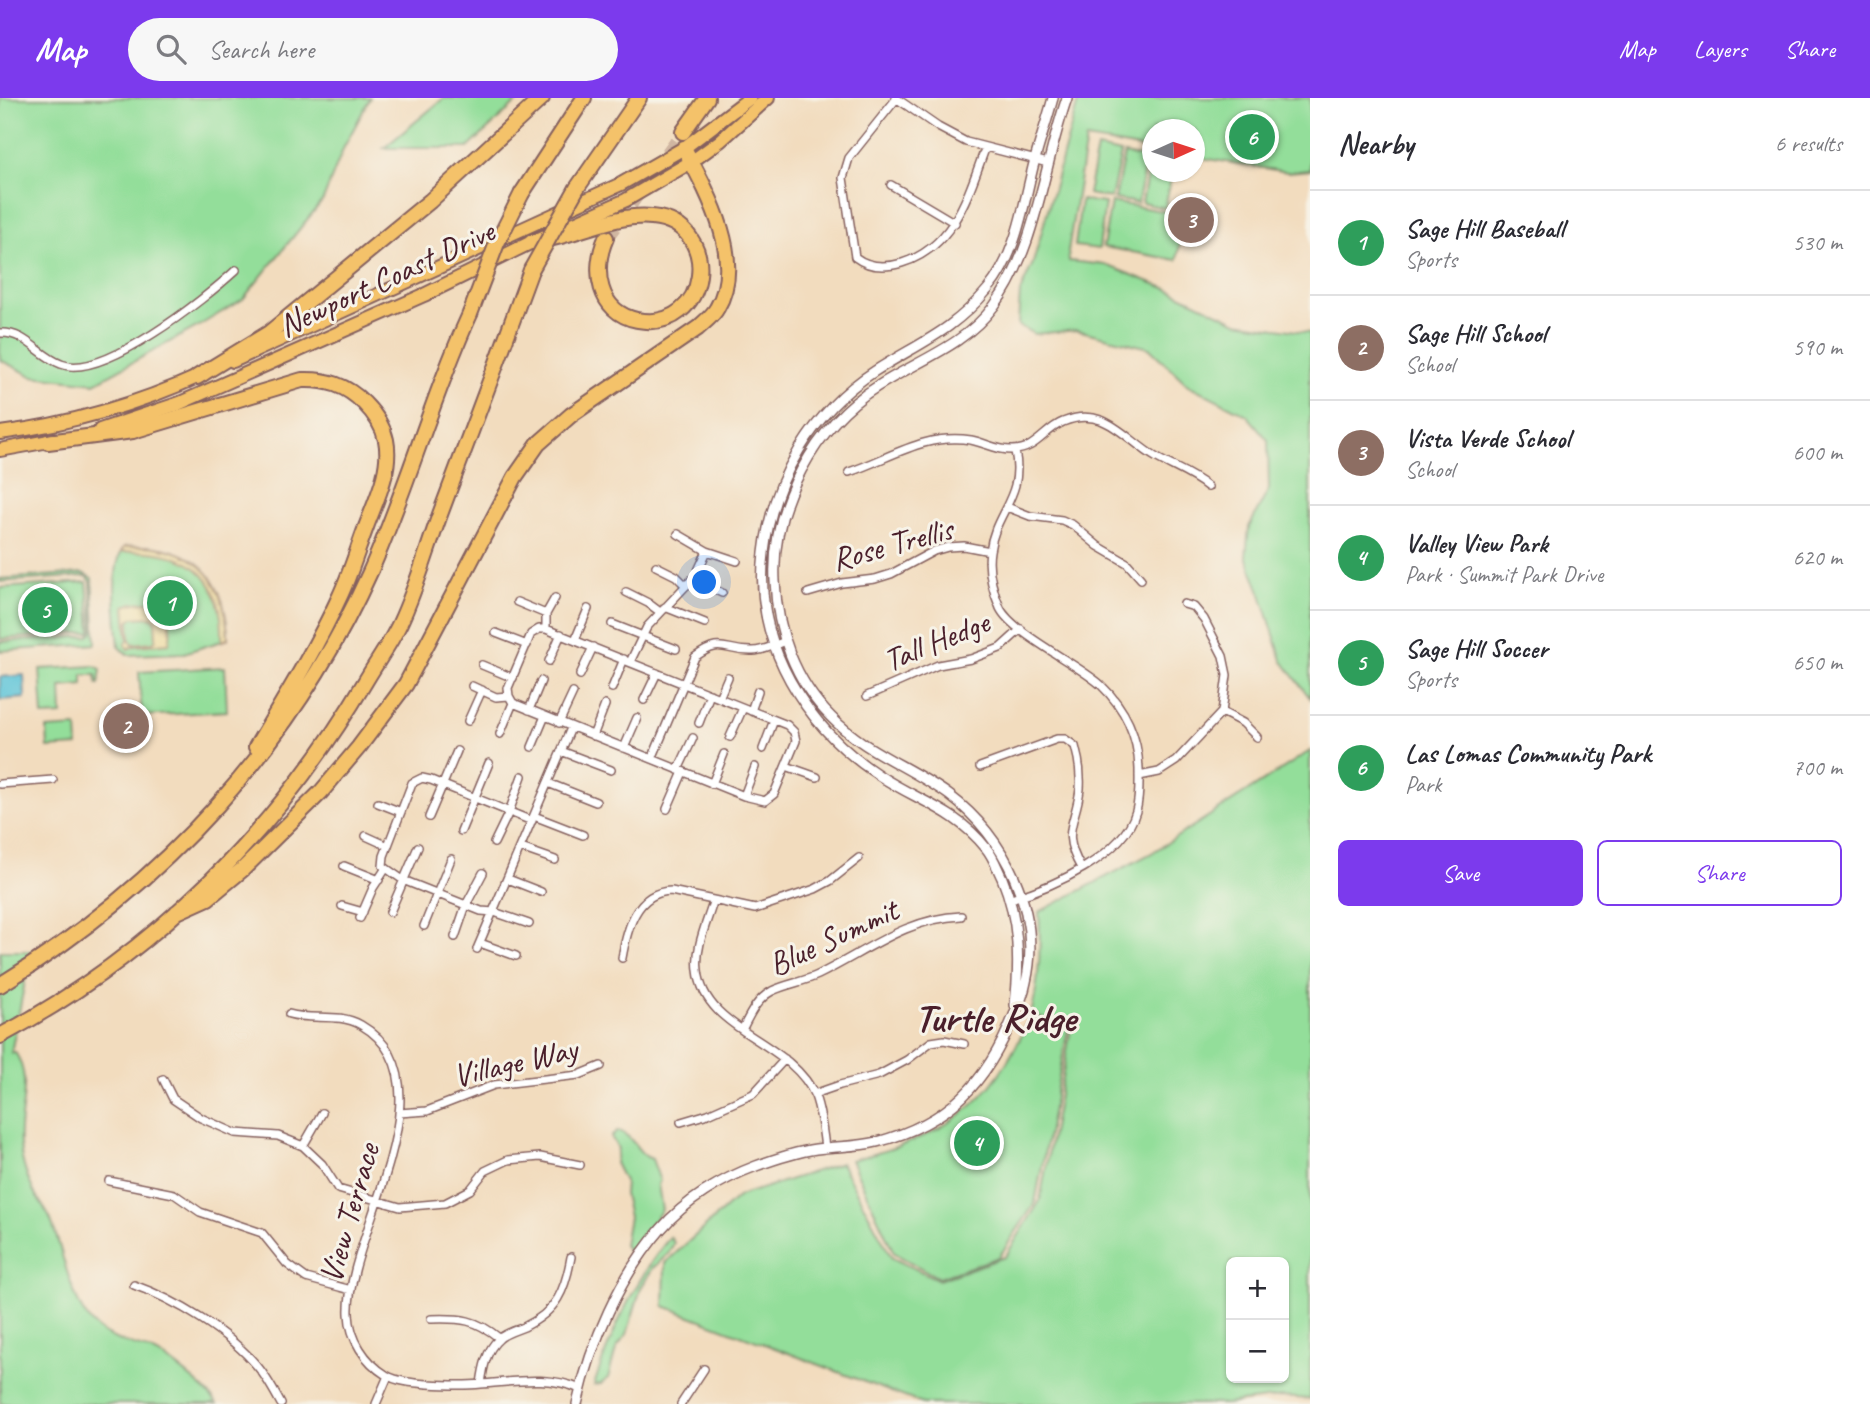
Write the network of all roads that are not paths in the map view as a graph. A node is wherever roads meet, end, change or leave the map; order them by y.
1 (542, 98) edge
2 (584, 98) edge
3 (639, 98) edge
4 (707, 98) edge
5 (750, 98) edge
6 (768, 98) edge
7 (896, 98) edge
8 (1053, 98) edge
9 (1067, 98) edge
10 (683, 132) tunnel mouth
11 (684, 148) junction
12 (985, 149) junction
13 (1035, 160) junction
14 (691, 162) junction
15 (1048, 163) junction
16 (891, 185) dead end
17 (955, 223) junction
18 (606, 238) tunnel mouth
19 (532, 242) junction
20 (236, 270) dead end
21 (0, 333) edge
22 (197, 377) junction
23 (0, 433) edge
24 (48, 442) junction
25 (0, 450) edge
26 (1016, 451) junction
27 (849, 472) dead end
28 (1208, 487) dead end
29 (1007, 507) junction
30 (678, 534) dead end
31 (707, 551) junction
32 (990, 551) junction
33 (737, 561) dead end
34 (656, 566) dead end
35 (1141, 579) dead end
36 (689, 582) junction
37 (626, 592) dead end
38 (722, 593) dead end
39 (807, 593) dead end
40 (555, 598) dead end
41 (517, 602) dead end
42 (1184, 604) dead end
43 (588, 609) dead end
44 (662, 609) junction
45 (546, 614) junction
46 (705, 623) dead end
47 (612, 624) dead end
48 (547, 629) junction
49 (1021, 629) junction
50 (496, 633) dead end
51 (561, 634) junction
52 (643, 636) junction
53 (575, 640) junction
54 (785, 641) junction
55 (527, 645) junction
56 (773, 645) junction
57 (593, 647) junction
58 (676, 649) dead end
59 (627, 661) junction
60 (549, 662) dead end
61 (482, 665) dead end
62 (657, 673) junction
63 (580, 675) dead end
64 (728, 677) dead end
65 (513, 678) junction
66 (541, 681) dead end
67 (683, 683) junction
68 (472, 686) dead end
69 (612, 688) dead end
70 (482, 690) junction
71 (758, 691) dead end
72 (573, 693) dead end
73 (710, 694) junction
74 (867, 696) dead end
75 (719, 698) junction
76 (511, 699) junction
77 (644, 700) dead end
78 (605, 705) dead end
79 (747, 709) junction
80 (529, 710) junction
81 (1222, 712) junction
82 (545, 716) junction
83 (637, 718) dead end
84 (774, 720) junction
85 (468, 721) dead end
86 (559, 723) junction
87 (699, 723) dead end
88 (571, 728) junction
89 (500, 734) dead end
90 (593, 736) junction
91 (730, 737) dead end
92 (1256, 737) dead end
93 (693, 738) dead end
94 (532, 747) dead end
95 (624, 748) junction
96 (763, 749) dead end
97 (872, 749) junction
98 (457, 751) dead end
99 (561, 751) junction
100 (724, 754) dead end
101 (652, 759) junction
102 (489, 763) dead end
103 (864, 765) junction
104 (786, 766) junction
105 (755, 767) dead end
106 (980, 767) dead end
107 (907, 769) junction
108 (611, 771) dead end
109 (680, 771) junction
110 (522, 776) dead end
111 (1139, 776) junction
112 (817, 777) dead end
113 (241, 779) junction
114 (53, 780) dead end
115 (548, 783) junction
116 (0, 784) edge
117 (712, 784) junction
118 (443, 785) junction
119 (898, 787) junction
120 (744, 796) junction
121 (475, 798) junction
122 (596, 802) dead end
123 (378, 803) dead end
124 (667, 808) dead end
125 (401, 812) junction
126 (509, 812) junction
127 (429, 817) dead end
128 (533, 819) junction
129 (461, 831) dead end
130 (583, 835) dead end
131 (366, 836) dead end
132 (494, 843) dead end
133 (388, 846) junction
134 (418, 847) dead end
135 (521, 848) junction
136 (859, 858) dead end
137 (451, 859) dead end
138 (555, 860) dead end
139 (344, 866) dead end
140 (384, 867) junction
141 (1081, 868) junction
142 (483, 873) dead end
143 (508, 879) junction
144 (379, 880) junction
145 (403, 880) junction
146 (436, 892) junction
147 (541, 892) dead end
148 (1021, 896) junction
149 (1011, 899) junction
150 (713, 902) junction
151 (466, 905) junction
152 (342, 906) dead end
153 (177, 912) junction
154 (390, 912) dead end
155 (494, 912) junction
156 (961, 916) dead end
157 (529, 924) dead end
158 (424, 926) dead end
159 (455, 937) dead end
160 (516, 956) dead end
161 (622, 958) dead end
162 (0, 985) edge
163 (289, 1014) dead end
164 (1014, 1017) junction
165 (743, 1028) junction
166 (0, 1036) edge
167 (964, 1044) dead end
168 (785, 1059) junction
169 (601, 1066) dead end
170 (163, 1079) dead end
171 (814, 1094) junction
172 (322, 1112) dead end
173 (399, 1113) junction
174 (681, 1122) dead end
175 (303, 1146) junction
176 (825, 1148) junction
177 (580, 1165) dead end
178 (109, 1181) dead end
179 (377, 1200) junction
180 (571, 1257) dead end
181 (134, 1286) dead end
182 (351, 1290) junction
183 (431, 1319) dead end
184 (499, 1338) junction
185 (704, 1370) dead end
186 (388, 1376) junction
187 (481, 1384) junction
188 (580, 1389) junction
189 (281, 1404) edge
190 (376, 1404) edge
191 (577, 1404) edge
192 (681, 1404) edge

1 - 22 highway
2 - 113 highway, bridge
3 - 153 highway, bridge
4 - 10 highway
5 - 11 main road, Newport Coast Drive
6 - 14 main road, Newport Coast Drive
7 - 12 street
7 - 17 street
8 - 13 street
9 - 15 street
11 - 14 highway
11 - 22 main road, Newport Coast Drive
12 - 13 street
12 - 17 street
13 - 15 street
13 - 56 street
14 - 19 main road, Newport Coast Drive
14 - 153 highway
15 - 54 street
16 - 17 street
18 - 19 highway
19 - 24 main road, Newport Coast Drive
20 - 21 street
22 - 23 main road, Newport Coast Drive
24 - 25 main road, Newport Coast Drive
24 - 113 highway
26 - 27 street
26 - 28 street
26 - 29 street
29 - 32 street
29 - 35 street
30 - 31 street
31 - 33 street
31 - 36 street
32 - 39 street, Rose Trellis
32 - 49 street
34 - 36 street
36 - 38 street
36 - 44 street
37 - 44 street
40 - 45 street
41 - 45 street
42 - 81 street
43 - 53 street
44 - 46 street
44 - 52 street
45 - 48 street
47 - 52 street
48 - 51 street
48 - 55 street
49 - 74 street, Tall Hedge
49 - 111 street
50 - 55 street
51 - 53 street
51 - 60 street
52 - 58 street
52 - 59 street
53 - 57 street
54 - 56 street
54 - 97 street
55 - 65 street
56 - 67 street
56 - 103 street
57 - 59 street
57 - 63 street
59 - 62 street
59 - 69 street
61 - 65 street
62 - 67 street
62 - 77 street
64 - 75 street
65 - 76 street
66 - 80 street
67 - 73 street
67 - 101 street
68 - 70 street
70 - 76 street
70 - 85 street
71 - 79 street
72 - 86 street
73 - 75 street
73 - 87 street
75 - 79 street
76 - 80 street
76 - 89 street
78 - 90 street
79 - 84 street
79 - 91 street
80 - 82 street
81 - 92 street
81 - 111 street
82 - 86 street
82 - 94 street
83 - 95 street
84 - 96 street
84 - 104 street
86 - 88 street
88 - 90 street
88 - 99 street
90 - 95 street
93 - 109 street
95 - 101 street
97 - 103 street
97 - 107 street
98 - 118 street
99 - 108 street
99 - 115 street
100 - 117 street
101 - 109 street
102 - 121 street
103 - 119 street
104 - 112 street
104 - 120 street
105 - 120 street
106 - 141 street
107 - 119 street
107 - 148 street
109 - 117 street
109 - 124 street
110 - 126 street
111 - 141 street
113 - 162 highway
114 - 116 street
115 - 122 street
115 - 128 street
117 - 120 street
118 - 121 street
118 - 125 street
118 - 127 street
119 - 149 street
121 - 126 street
121 - 129 street
123 - 125 street
125 - 133 street
126 - 128 street
126 - 132 street
128 - 130 street
128 - 135 street
131 - 133 street
133 - 140 street
134 - 145 street
135 - 138 street
135 - 143 street
136 - 150 street
137 - 146 street
139 - 144 street
140 - 144 street
140 - 145 street
141 - 148 street
142 - 151 street
143 - 147 street
143 - 155 street
144 - 152 street
145 - 146 street
145 - 154 street
146 - 151 street
146 - 158 street
148 - 149 street
148 - 164 street
149 - 164 street
150 - 161 street
150 - 165 street
151 - 155 street
151 - 159 street
153 - 166 highway
155 - 157 street
155 - 160 street
156 - 165 street, Blue Summit
163 - 173 street, View Terrace
164 - 176 street
165 - 168 street
167 - 171 street
168 - 171 street
168 - 174 street
169 - 173 street, Village Way
170 - 175 street
171 - 176 street
172 - 175 street
173 - 179 street, View Terrace
175 - 179 street
176 - 188 street
177 - 179 street
178 - 182 street
179 - 182 street, View Terrace
180 - 184 street
181 - 189 street
182 - 186 street, View Terrace
183 - 184 street
184 - 187 street
185 - 192 street
186 - 187 street
186 - 190 street
187 - 188 street
188 - 191 street

